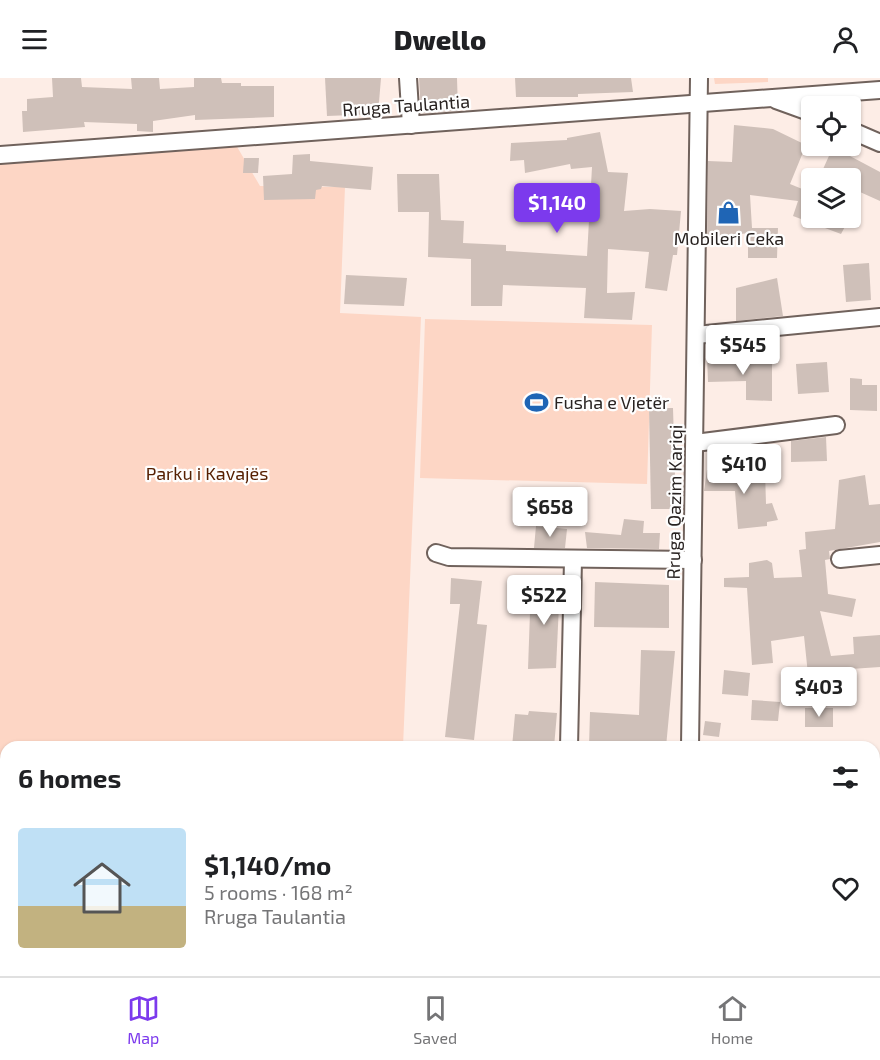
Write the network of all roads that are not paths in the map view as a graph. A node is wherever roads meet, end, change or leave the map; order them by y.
1 (408, 78) edge
2 (699, 78) edge
3 (880, 90) edge
4 (770, 97) junction
5 (699, 102) junction
6 (801, 109) edge
7 (411, 125) junction
8 (861, 134) edge
9 (880, 142) edge
10 (0, 155) edge
11 (880, 317) edge
12 (696, 335) junction
13 (836, 425) dead end
14 (694, 442) junction
15 (436, 553) dead end
16 (880, 555) edge
17 (840, 559) dead end
18 (573, 560) junction
19 (693, 560) junction
20 (569, 741) edge
21 (690, 741) edge

1 - 7 street
2 - 5 street, Rruga Qazim Kariqi
3 - 4 street
4 - 5 street, Rruga Taulantia
4 - 6 street, Rruga Taulantia
5 - 7 street, Rruga Taulantia
5 - 12 street, Rruga Qazim Kariqi
7 - 10 street, Rruga Taulantia
8 - 9 street
11 - 12 street
12 - 14 street, Rruga Qazim Kariqi
13 - 14 street
14 - 19 street, Rruga Qazim Kariqi
15 - 18 street
16 - 17 street
18 - 19 street
18 - 20 street
19 - 21 street, Rruga Qazim Kariqi

